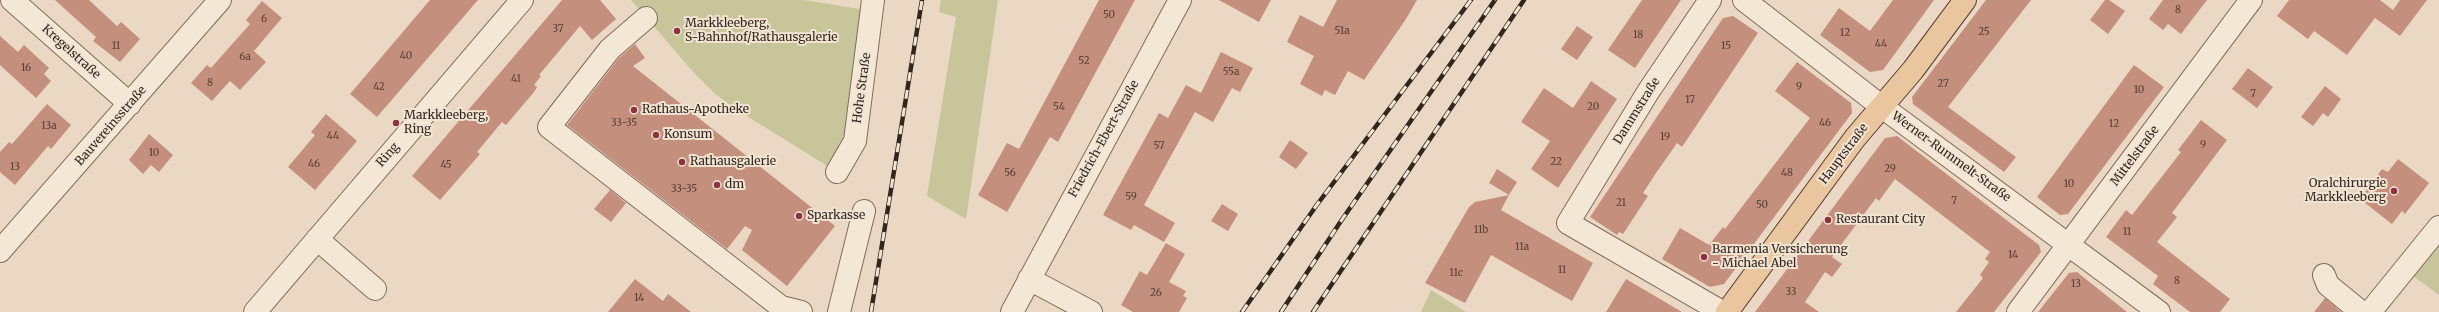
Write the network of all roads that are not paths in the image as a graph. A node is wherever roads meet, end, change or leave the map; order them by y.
1 (12, 0) edge
2 (220, 0) edge
3 (522, 0) edge
4 (873, 0) edge
5 (1180, 0) edge
6 (1710, 0) edge
7 (1744, 0) edge
8 (1965, 0) edge
9 (2251, 0) edge
10 (646, 18) dead end
11 (130, 104) junction
12 (1882, 106) junction
13 (837, 172) dead end
14 (864, 211) dead end
15 (2439, 227) edge
16 (317, 239) junction
17 (2069, 244) junction
18 (0, 251) edge
19 (2324, 275) dead end
20 (1029, 279) junction
21 (375, 289) dead end
22 (255, 312) edge
23 (801, 312) edge
24 (839, 312) edge
25 (1012, 312) edge
26 (1091, 312) edge
27 (1722, 312) edge
28 (1727, 312) edge
29 (2018, 312) edge
30 (2159, 312) edge
31 (2361, 312) edge
32 (2370, 312) edge

1 - 11 street, Kregelstraße
2 - 11 street, Bauvereinsstraße
3 - 16 street, Ring
4 - 13 street, Hohe Straße
5 - 20 street, Friedrich-Ebert-Straße
6 - 27 street, Dammstraße
7 - 12 street, Werner-Rummelt-Straße
8 - 12 main road, Hauptstraße
9 - 17 street, Mittelstraße
10 - 23 street
11 - 18 street, Bauvereinsstraße
12 - 17 street, Werner-Rummelt-Straße
12 - 28 main road, Hauptstraße
14 - 24 street
15 - 32 street
16 - 21 street
16 - 22 street, Ring
17 - 29 street, Mittelstraße
17 - 30 street, Werner-Rummelt-Straße
19 - 31 street
20 - 25 street, Friedrich-Ebert-Straße
20 - 26 street

